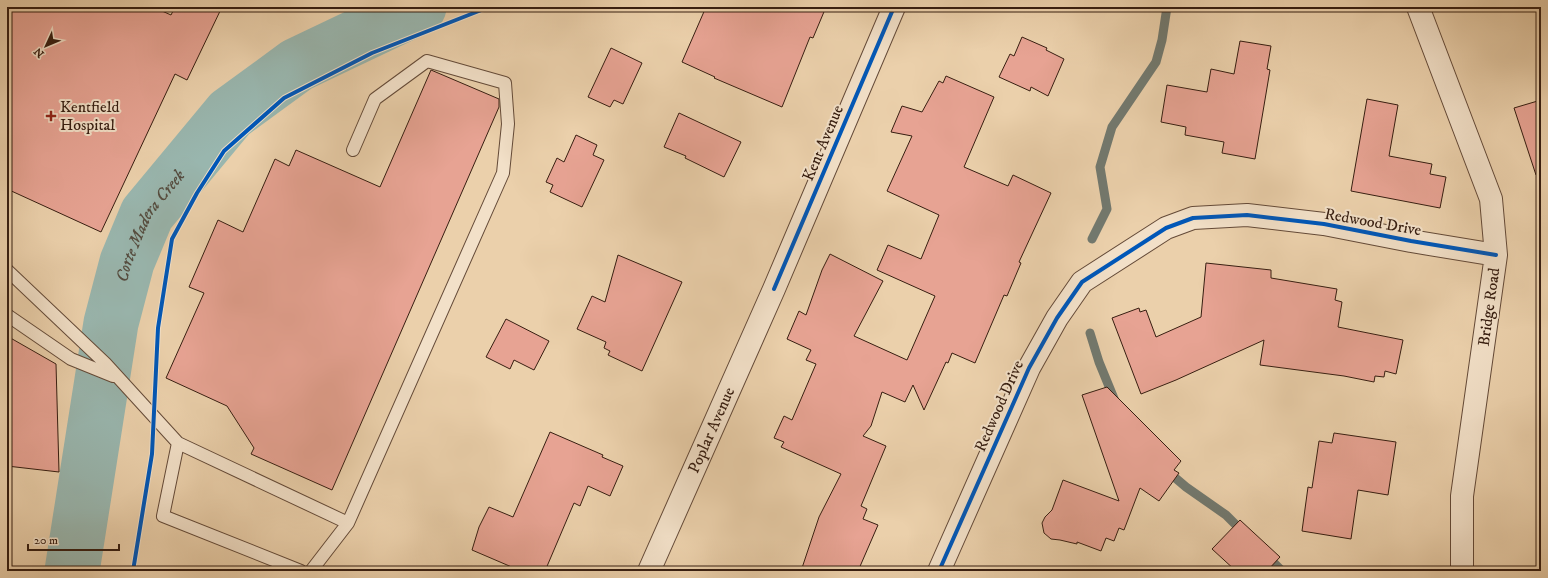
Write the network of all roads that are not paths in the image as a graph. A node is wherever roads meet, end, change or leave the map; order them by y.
1 (894, 7) edge
2 (1418, 7) edge
3 (353, 150) dead end
4 (1496, 255) junction
5 (7, 270) edge
6 (774, 289) joint
7 (7, 315) edge
8 (119, 378) junction
9 (178, 444) junction
10 (348, 523) junction
11 (301, 571) edge
12 (311, 571) edge
13 (649, 571) edge
14 (939, 571) edge
15 (1462, 571) edge

1 - 6 street, Kent Avenue
2 - 4 street, Bridge Road
3 - 10 lane
4 - 14 street, Redwood Drive
4 - 15 street, Bridge Road
5 - 8 lane
6 - 13 street, Poplar Avenue
7 - 8 lane
8 - 9 lane
9 - 10 lane
9 - 11 lane
10 - 12 lane

